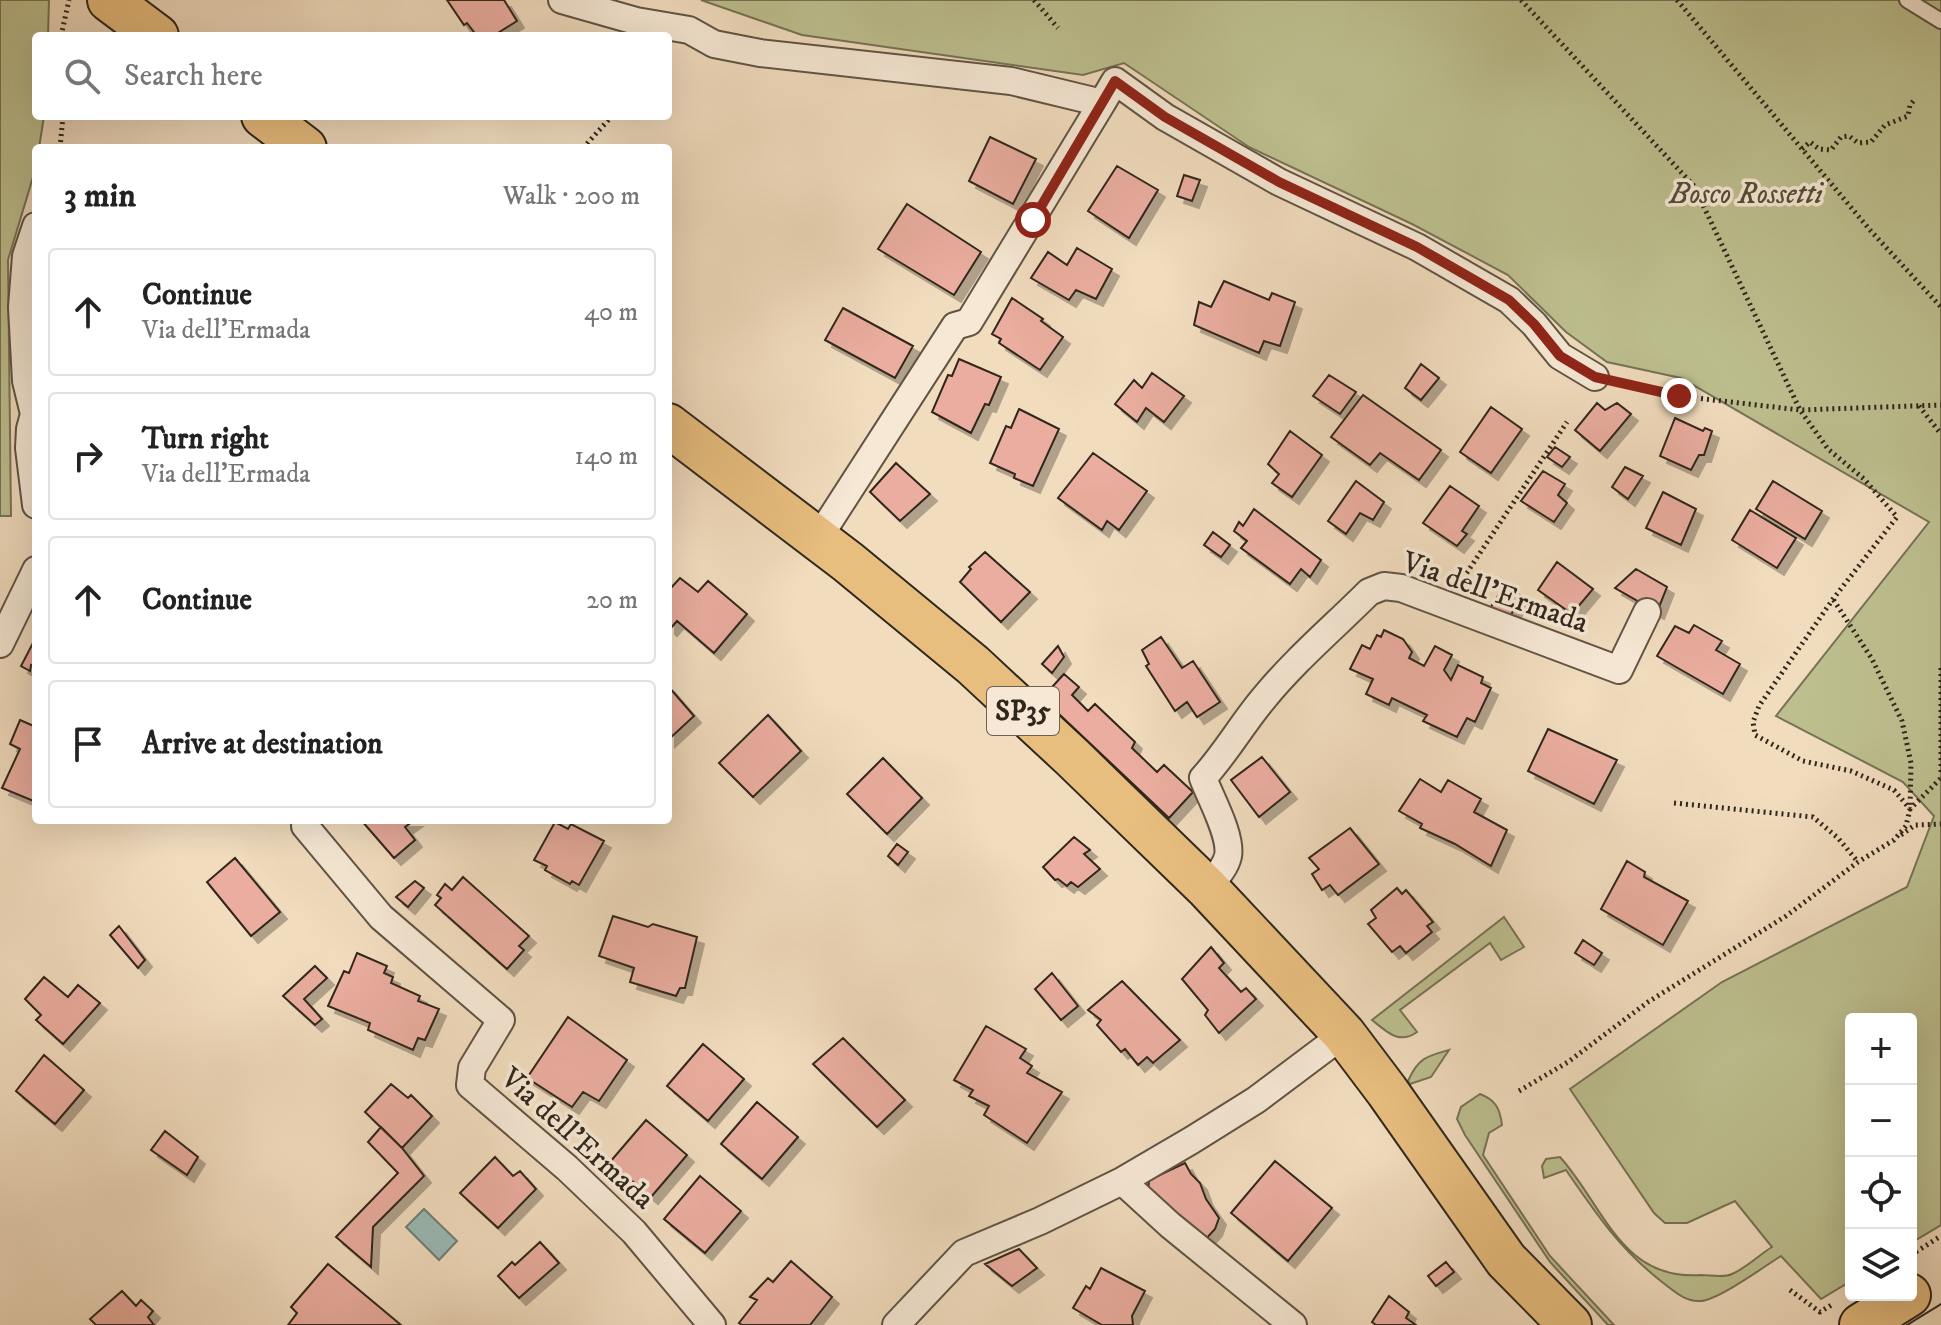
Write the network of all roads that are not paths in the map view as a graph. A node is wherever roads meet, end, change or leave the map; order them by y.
1 (109, 0) edge
2 (562, 0) edge
3 (1907, 0) edge
4 (1941, 21) edge
5 (152, 32) edge
6 (1102, 103) junction
7 (268, 120) edge
8 (300, 144) edge
9 (32, 238) edge
10 (1595, 377) road end
11 (32, 406) edge
12 (32, 422) edge
13 (672, 428) edge
14 (32, 472) edge
15 (817, 540) junction
16 (32, 578) edge
17 (1647, 612) dead end
18 (0, 644) edge
19 (305, 826) dead end
20 (1207, 888) junction
21 (1344, 1034) junction
22 (1122, 1181) junction
23 (1506, 1260) junction
24 (1941, 1275) edge
25 (1917, 1290) edge
26 (1887, 1301) edge
27 (1851, 1312) edge
28 (712, 1325) edge
29 (896, 1325) edge
30 (1293, 1325) edge
31 (1534, 1325) edge
32 (1570, 1325) edge

1 - 5 main road
2 - 6 street
3 - 4 lane
6 - 10 street
6 - 15 street
7 - 8 main road
9 - 11 street
12 - 14 street
13 - 15 main road, SP35
15 - 20 main road, SP35
16 - 18 street
17 - 20 street, Via dell'Ermada
19 - 28 street, Via dell'Ermada
20 - 21 main road, SP35
21 - 22 street
21 - 23 main road, SP35
22 - 29 street
22 - 30 street
23 - 31 main road, SP35
23 - 32 main road, SP35
24 - 25 main road
26 - 27 main road

